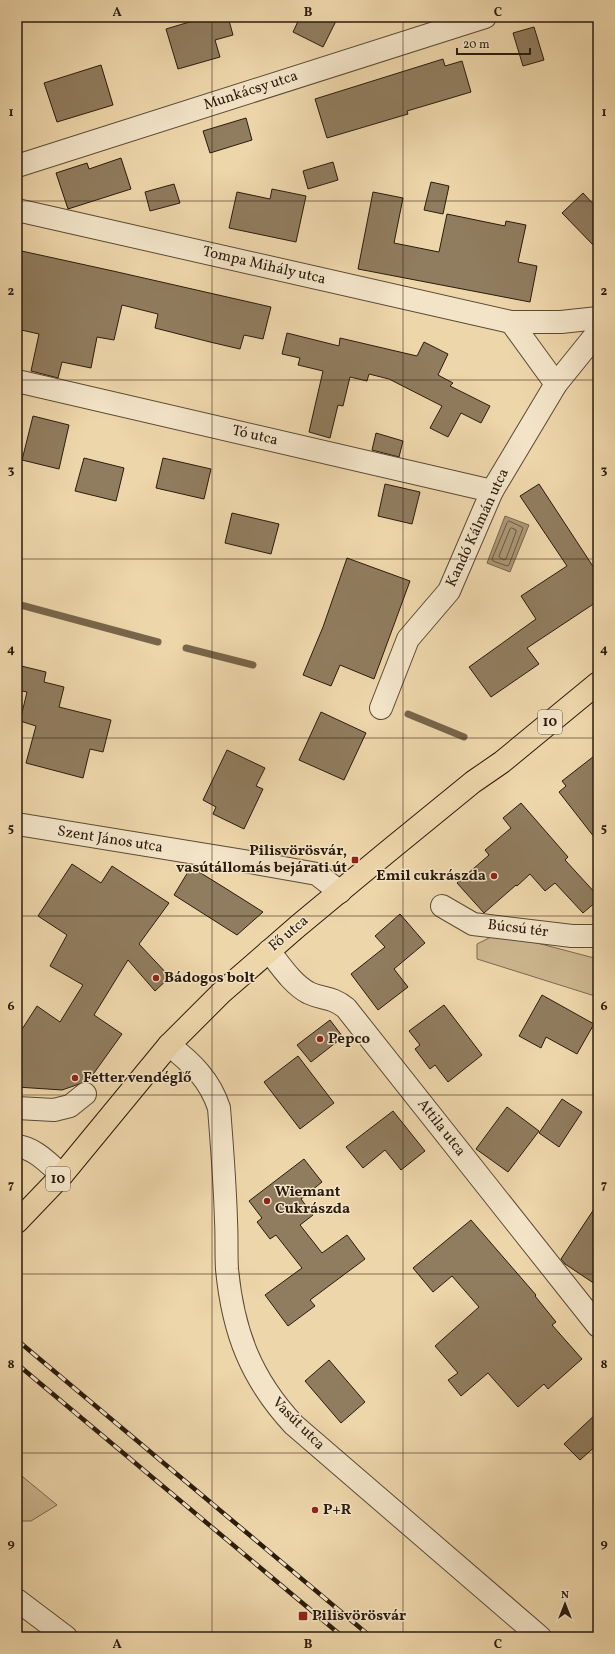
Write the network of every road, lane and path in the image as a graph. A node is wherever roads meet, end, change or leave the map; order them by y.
1 (485, 17) edge
2 (17, 166) edge
3 (17, 210) edge
4 (598, 318) edge
5 (511, 322) junction
6 (598, 332) edge
7 (17, 381) edge
8 (556, 384) junction
9 (492, 491) junction
10 (598, 683) edge
11 (381, 708) dead end
12 (17, 824) edge
13 (340, 892) junction
14 (442, 906) dead end
15 (598, 936) edge
16 (269, 951) junction
17 (169, 1045) junction
18 (85, 1094) dead end
19 (17, 1108) edge
20 (17, 1146) edge
21 (62, 1175) junction
22 (17, 1222) edge
23 (598, 1326) edge
24 (17, 1600) edge
25 (66, 1637) edge
26 (540, 1637) edge

1 - 2 street, Munkácsy utca
3 - 5 street, Tompa Mihály utca
4 - 5 street, Tompa Mihály utca
5 - 8 street
6 - 8 street, Kandó Kálmán utca
7 - 9 street, Tó utca
8 - 9 street, Kandó Kálmán utca
9 - 11 street, Kandó Kálmán utca
10 - 13 main road, Fő utca / 10
12 - 13 street, Szent János utca
13 - 16 main road, Fő utca / 10
14 - 15 street, Búcsú tér
16 - 17 main road, Fő utca / 10
16 - 23 street, Attila utca
17 - 21 main road, Fő utca / 10
17 - 26 street, Vasút utca
18 - 19 street
20 - 21 street
21 - 22 main road, Fő utca / 10
24 - 25 street

